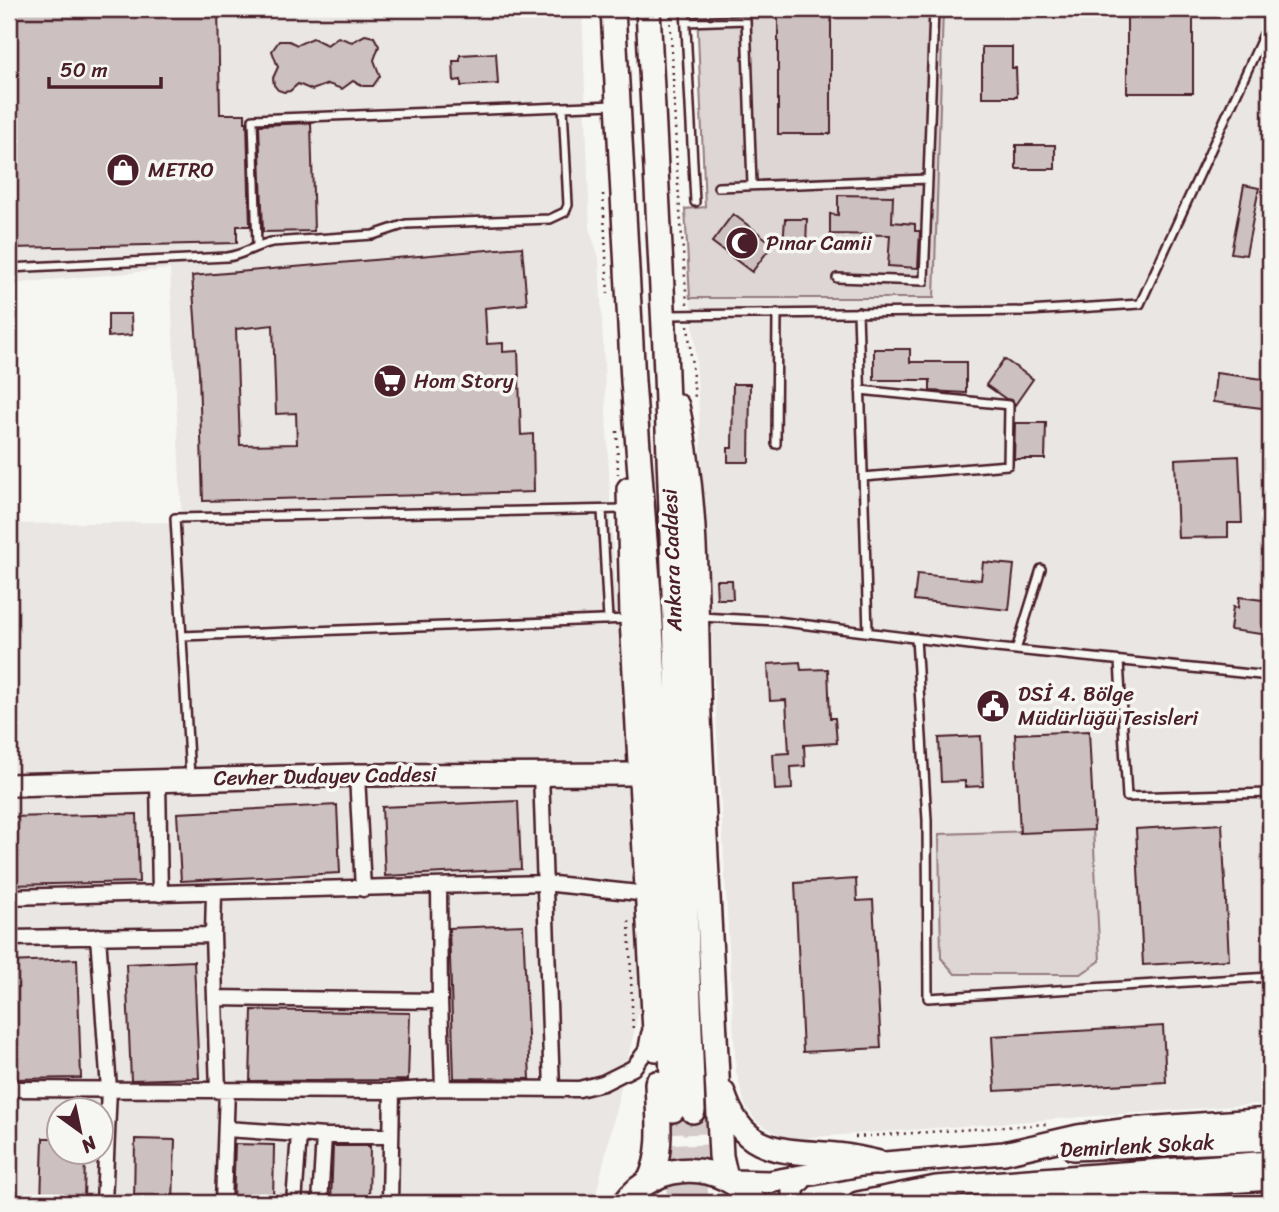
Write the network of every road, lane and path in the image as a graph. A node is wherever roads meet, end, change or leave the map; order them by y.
1 (613, 9) edge
2 (648, 9) edge
3 (685, 9) edge
4 (934, 9) edge
5 (686, 22) junction
6 (1270, 37) edge
7 (619, 105) junction
8 (563, 107) junction
9 (928, 179) junction
10 (752, 186) junction
11 (718, 187) dead end
12 (695, 202) dead end
13 (257, 246) junction
14 (9, 268) edge
15 (836, 278) dead end
16 (858, 312) junction
17 (777, 313) junction
18 (663, 316) junction
19 (665, 348) junction
20 (633, 381) junction
21 (860, 390) junction
22 (776, 444) dead end
23 (863, 477) junction
24 (629, 509) junction
25 (602, 510) junction
26 (1041, 569) dead end
27 (695, 617) junction
28 (632, 619) junction
29 (608, 620) junction
30 (868, 632) junction
31 (182, 636) junction
32 (916, 638) junction
33 (1016, 650) junction
34 (1119, 661) junction
35 (1270, 676) edge
36 (541, 774) junction
37 (642, 774) junction
38 (357, 775) junction
39 (158, 779) junction
40 (190, 779) junction
41 (9, 785) edge
42 (1270, 793) edge
43 (544, 883) junction
44 (439, 887) junction
45 (363, 889) junction
46 (214, 893) junction
47 (160, 894) junction
48 (648, 894) junction
49 (9, 897) edge
50 (213, 935) junction
51 (98, 936) junction
52 (9, 939) edge
53 (1270, 977) edge
54 (215, 998) junction
55 (440, 1001) junction
56 (654, 1012) junction
57 (717, 1072) junction
58 (443, 1088) junction
59 (9, 1089) edge
60 (109, 1089) junction
61 (552, 1089) junction
62 (222, 1091) junction
63 (392, 1091) junction
64 (1270, 1119) edge
65 (1049, 1124) dead end
66 (226, 1129) junction
67 (299, 1134) junction
68 (324, 1136) junction
69 (390, 1136) junction
70 (855, 1137) dead end
71 (1270, 1140) edge
72 (1004, 1153) junction
73 (1270, 1162) edge
74 (879, 1163) junction
75 (804, 1176) junction
76 (1270, 1179) edge
77 (729, 1180) junction
78 (649, 1181) junction
79 (936, 1187) junction
80 (104, 1203) edge
81 (223, 1203) edge
82 (294, 1203) edge
83 (320, 1203) edge
84 (390, 1203) edge
85 (625, 1203) edge
86 (755, 1203) edge
87 (793, 1203) edge
88 (858, 1203) edge

1 - 7 main road, Ankara Caddesi
2 - 18 main road, Ankara Caddesi
3 - 5 lane
4 - 9 lane
5 - 10 lane
5 - 12 lane
6 - 16 lane
7 - 8 lane
7 - 20 main road, Ankara Caddesi
8 - 13 lane
8 - 13 lane
9 - 10 lane
9 - 15 lane
10 - 11 lane
13 - 14 lane
16 - 17 lane
16 - 21 lane
17 - 18 lane
17 - 22 lane
18 - 19 main road, Ankara Caddesi
19 - 20 main road, Ankara Caddesi
19 - 27 main road
20 - 24 main road
21 - 23 lane
21 - 23 lane
23 - 30 lane
24 - 25 lane
24 - 28 main road
25 - 29 lane
25 - 31 lane
26 - 33 lane
27 - 30 lane
27 - 57 main road
28 - 29 lane
28 - 37 main road
29 - 31 lane
30 - 32 lane
31 - 40 lane
32 - 33 lane
32 - 53 lane
33 - 34 lane
34 - 35 lane
34 - 42 lane
36 - 37 street, Cevher Dudayev Caddesi
36 - 38 street, Cevher Dudayev Caddesi
36 - 43 street
37 - 48 main road
38 - 40 street, Cevher Dudayev Caddesi
38 - 45 street
39 - 40 street, Cevher Dudayev Caddesi
39 - 41 street, Cevher Dudayev Caddesi
39 - 47 street
43 - 44 street
43 - 48 street
43 - 61 street
44 - 45 street
44 - 55 street
45 - 46 street
46 - 47 street
46 - 50 street
47 - 49 street
48 - 56 main road
50 - 51 street
50 - 54 street
51 - 52 street
51 - 60 street
54 - 55 street
54 - 62 street
55 - 58 street
56 - 61 street
56 - 78 main road
57 - 74 main road
57 - 77 main road
58 - 61 street
58 - 63 street
59 - 60 street
60 - 62 street
60 - 80 street
62 - 63 street
62 - 66 street
63 - 69 street
64 - 72 street
65 - 70 path
66 - 67 street
66 - 81 street
67 - 68 street
67 - 82 street
68 - 69 street
68 - 83 street
69 - 84 street
71 - 72 street, Demirlenk Sokak
72 - 74 street
73 - 79 street, Demirlenk Sokak
74 - 75 street
75 - 77 street
75 - 87 street
76 - 79 street
77 - 78 main road
77 - 86 main road
78 - 85 main road
79 - 88 street, Demirlenk Sokak

